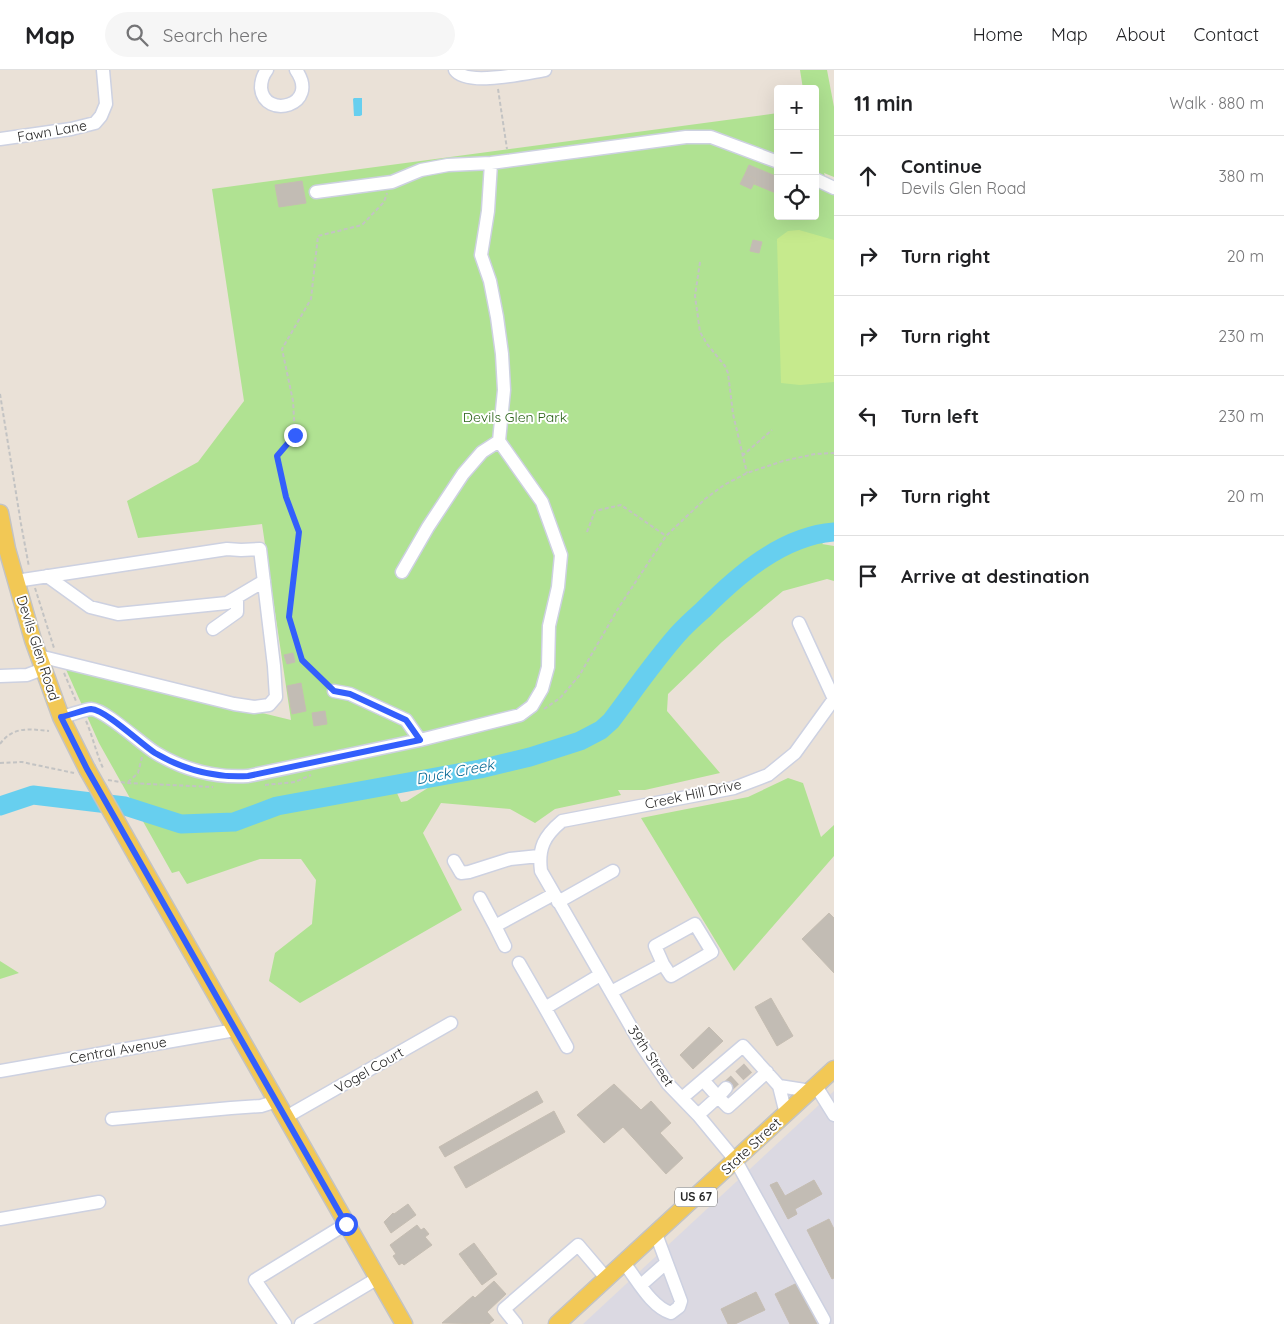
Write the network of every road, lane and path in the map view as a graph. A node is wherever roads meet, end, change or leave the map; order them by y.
1 (103, 70) edge
2 (267, 70) edge
3 (296, 70) edge
4 (455, 70) edge
5 (545, 70) edge
6 (496, 77) junction
7 (0, 139) edge
8 (508, 160) junction
9 (774, 160) edge
10 (491, 163) junction
11 (819, 181) edge
12 (392, 182) junction
13 (834, 188) edge
14 (316, 192) dead end
15 (700, 262) dead end
16 (772, 430) dead end
17 (499, 441) junction
18 (834, 453) edge
19 (742, 456) junction
20 (747, 473) junction
21 (0, 513) edge
22 (586, 532) dead end
23 (666, 536) junction
24 (402, 572) dead end
25 (47, 576) junction
26 (16, 581) junction
27 (264, 581) junction
28 (236, 597) junction
29 (799, 623) dead end
30 (213, 629) dead end
31 (41, 663) junction
32 (0, 676) edge
33 (334, 691) joint
34 (834, 699) edge
35 (540, 711) dead end
36 (61, 717) junction
37 (50, 731) dead end
38 (420, 740) junction
39 (0, 744) edge
40 (142, 757) dead end
41 (0, 763) edge
42 (88, 774) junction
43 (313, 775) dead end
44 (127, 783) junction
45 (262, 785) dead end
46 (218, 786) dead end
47 (539, 856) junction
48 (454, 861) dead end
49 (613, 871) dead end
50 (480, 898) dead end
51 (556, 898) junction
52 (495, 926) junction
53 (505, 946) dead end
54 (519, 963) dead end
55 (663, 964) junction
56 (600, 975) junction
57 (611, 992) junction
58 (545, 1008) junction
59 (452, 1023) dead end
60 (235, 1030) junction
61 (567, 1047) dead end
62 (834, 1069) edge
63 (0, 1071) edge
64 (767, 1072) junction
65 (703, 1080) junction
66 (779, 1086) junction
67 (813, 1088) junction
68 (722, 1093) junction
69 (682, 1098) junction
70 (277, 1101) junction
71 (786, 1114) junction
72 (698, 1115) junction
73 (834, 1116) edge
74 (286, 1117) junction
75 (112, 1119) dead end
76 (736, 1161) junction
77 (99, 1202) dead end
78 (0, 1219) edge
79 (346, 1224) junction
80 (656, 1234) junction
81 (624, 1263) junction
82 (666, 1263) junction
83 (378, 1278) junction
84 (607, 1279) junction
85 (641, 1285) junction
86 (824, 1320) dead end
87 (398, 1322) edge
88 (285, 1324) edge
89 (300, 1324) edge
90 (516, 1324) edge
91 (557, 1324) edge

1 - 7 street, Fawn Lane
2 - 3 street
4 - 6 street
5 - 6 street
6 - 8 path
8 - 9 street
8 - 10 street
10 - 12 street
10 - 17 street
11 - 13 street
12 - 14 street
12 - 33 path
15 - 19 path
16 - 19 path
17 - 24 street
17 - 38 street
18 - 20 path
19 - 20 path
20 - 23 path
21 - 26 main road, Devils Glen Road
22 - 23 path
23 - 35 path
25 - 26 street
25 - 27 street
25 - 28 street
26 - 31 main road, Devils Glen Road
27 - 28 street
27 - 31 street
28 - 30 street
29 - 34 street
31 - 32 street
31 - 36 main road, Devils Glen Road
33 - 38 street
34 - 47 street, Creek Hill Drive
36 - 38 street
36 - 42 main road, Devils Glen Road
37 - 39 path
40 - 44 path
41 - 42 path
42 - 44 path
42 - 60 main road, Devils Glen Road, bridge
43 - 45 path
44 - 46 path
47 - 48 street
47 - 51 street, 39th Street
49 - 51 street
50 - 52 street
51 - 52 street
51 - 56 street, 39th Street
52 - 53 street
54 - 58 street
55 - 55 street
55 - 57 street
56 - 57 street, 39th Street
56 - 58 street
57 - 69 street, 39th Street
58 - 61 street
59 - 74 street, Vogel Court
60 - 63 street, Central Avenue
60 - 70 main road, Devils Glen Road
62 - 67 main road, State Street / US 67
64 - 65 street
64 - 66 street
64 - 68 street
65 - 68 street
65 - 69 street
66 - 67 street
66 - 71 street
67 - 71 main road, State Street / US 67
67 - 73 street
68 - 72 street
69 - 72 street, 39th Street
70 - 74 main road, Devils Glen Road
70 - 75 street
71 - 76 main road, State Street / US 67
72 - 76 street, 39th Street
74 - 79 main road, Devils Glen Road
76 - 80 main road, State Street / US 67
76 - 86 street, 39th Street
77 - 78 street
79 - 83 main road, Devils Glen Road
79 - 88 street
80 - 81 main road, State Street / US 67
80 - 82 street
81 - 84 main road, State Street / US 67
81 - 85 street
82 - 85 street
82 - 85 street
83 - 87 main road, Devils Glen Road
83 - 89 street
84 - 90 street
84 - 91 main road, State Street / US 67

